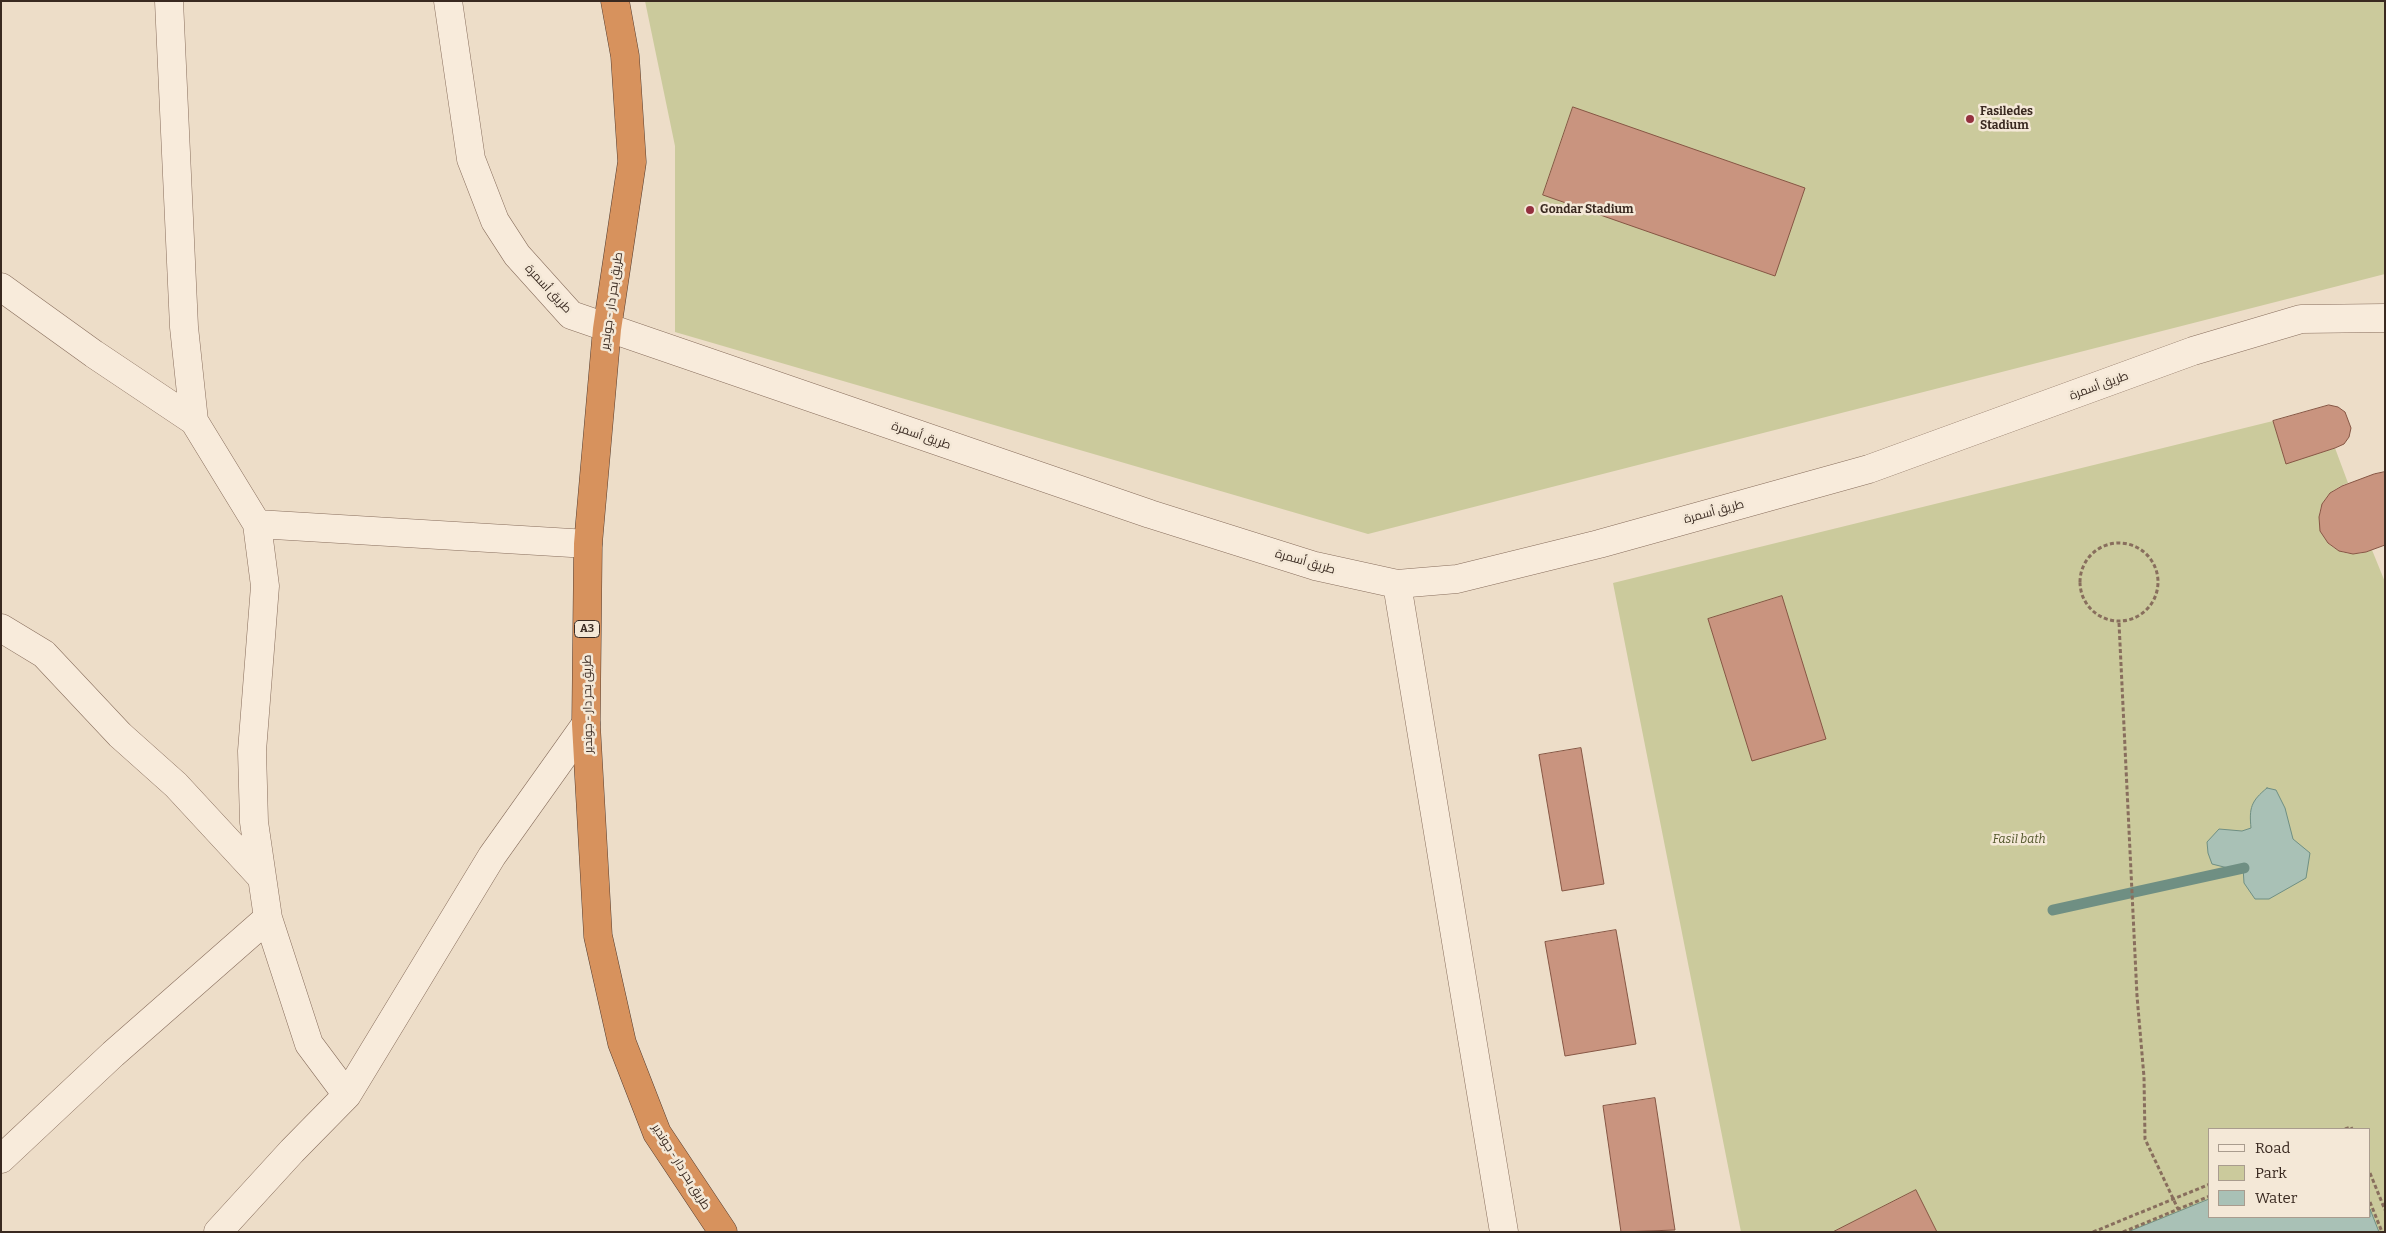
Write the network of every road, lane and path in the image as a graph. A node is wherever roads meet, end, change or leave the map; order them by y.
1 (169, 1) edge
2 (448, 1) edge
3 (615, 1) edge
4 (1, 287) edge
5 (2385, 318) edge
6 (607, 329) junction
7 (194, 421) junction
8 (258, 524) junction
9 (588, 544) junction
10 (1397, 584) junction
11 (2119, 622) junction
12 (1, 628) edge
13 (586, 724) junction
14 (262, 878) junction
15 (268, 918) junction
16 (347, 1095) junction
17 (1, 1159) edge
18 (2371, 1175) edge
19 (2208, 1185) edge
20 (2208, 1197) edge
21 (2173, 1199) junction
22 (2371, 1204) edge
23 (2178, 1209) junction
24 (2385, 1210) edge
25 (218, 1232) edge
26 (723, 1232) edge
27 (1504, 1232) edge
28 (2093, 1232) edge
29 (2122, 1232) edge
30 (2382, 1232) edge

1 - 7 street
2 - 6 street, طريق أسمرة
3 - 6 highway, طريق بحر دار - جوندير / A3
4 - 7 street
5 - 10 street, طريق أسمرة
6 - 9 highway, طريق بحر دار - جوندير / A3
6 - 10 street, طريق أسمرة
7 - 8 street
8 - 9 street
8 - 14 street
9 - 13 highway, طريق بحر دار - جوندير / A3
10 - 27 street
11 - 11 path
11 - 21 path
12 - 14 street
13 - 16 street
13 - 26 highway, طريق بحر دار - جوندير / A3
14 - 15 street
15 - 16 street
15 - 17 street
16 - 25 street
18 - 24 path
19 - 21 path
20 - 23 path
21 - 23 path
21 - 28 path
22 - 30 path
23 - 29 path

